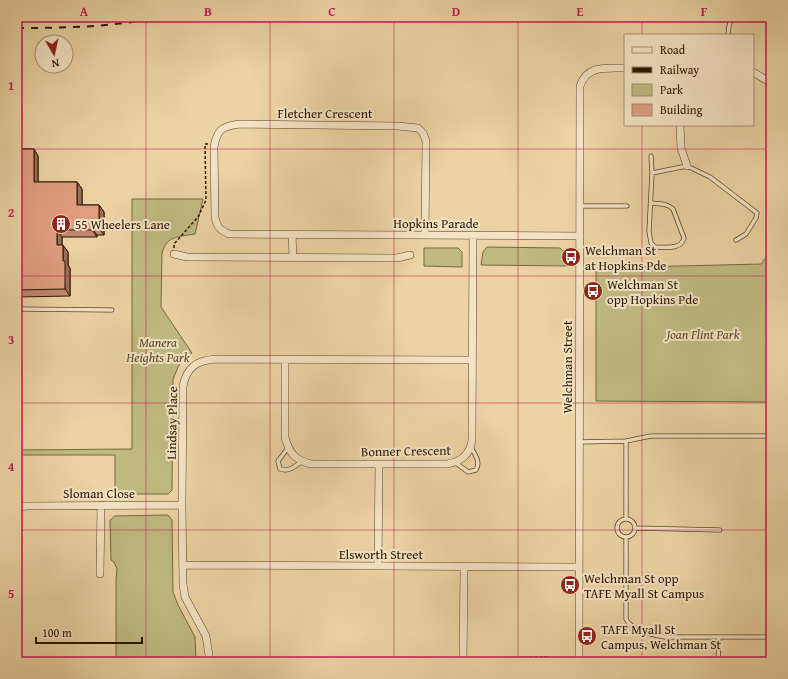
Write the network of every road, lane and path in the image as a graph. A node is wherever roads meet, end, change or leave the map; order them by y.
1 (732, 17) edge
2 (728, 34) edge
3 (624, 68) edge
4 (754, 73) edge
5 (771, 83) edge
6 (680, 126) edge
7 (215, 144) junction
8 (651, 156) dead end
9 (687, 166) junction
10 (652, 173) junction
11 (651, 203) junction
12 (579, 206) junction
13 (627, 206) dead end
14 (217, 225) joint
15 (292, 234) junction
16 (425, 235) junction
17 (473, 235) junction
18 (580, 236) junction
19 (736, 240) dead end
20 (174, 254) joint
21 (410, 254) dead end
22 (292, 257) junction
23 (17, 309) edge
24 (112, 310) dead end
25 (285, 360) junction
26 (472, 360) junction
27 (771, 436) edge
28 (626, 441) junction
29 (579, 442) junction
30 (288, 447) junction
31 (471, 447) junction
32 (301, 462) junction
33 (456, 463) junction
34 (379, 465) junction
35 (101, 505) junction
36 (182, 505) junction
37 (17, 508) edge
38 (626, 519) junction
39 (635, 528) junction
40 (720, 530) dead end
41 (626, 537) junction
42 (183, 565) junction
43 (378, 566) junction
44 (579, 566) junction
45 (464, 567) junction
46 (100, 574) dead end
47 (719, 638) junction
48 (771, 638) edge
49 (210, 662) edge
50 (219, 662) edge
51 (464, 662) edge
52 (579, 662) edge
53 (594, 662) edge
54 (648, 662) edge
55 (718, 662) edge
56 (771, 662) edge

1 - 2 lane
3 - 12 street, Welchman Street
4 - 5 street
6 - 9 street
7 - 14 street, Fletcher Crescent
7 - 16 street, Fletcher Crescent
7 - 20 path
8 - 10 lane
9 - 10 lane
9 - 19 lane
10 - 11 lane
11 - 11 lane
12 - 13 lane
12 - 18 street, Welchman Street
14 - 15 street, Hopkins Parade
15 - 16 street, Hopkins Parade
15 - 22 street
16 - 17 street, Hopkins Parade
17 - 18 street, Hopkins Parade
17 - 26 street
18 - 29 street, Welchman Street
20 - 22 street
21 - 22 street
23 - 24 lane
25 - 26 street, Lindsay Place
25 - 30 street
25 - 36 street, Lindsay Place
26 - 31 street
27 - 28 lane
28 - 29 lane
28 - 38 lane
29 - 44 street, Welchman Street
30 - 32 street
30 - 32 lane
31 - 33 street, Bonner Crescent
31 - 33 lane
32 - 34 street, Bonner Crescent
33 - 34 street, Bonner Crescent
34 - 43 street
35 - 36 street, Sloman Close
35 - 37 street, Sloman Close
35 - 46 street
36 - 42 street, Lindsay Place
38 - 39 lane
38 - 41 lane
39 - 40 lane
39 - 41 lane
41 - 47 lane
42 - 43 street, Elsworth Street
42 - 49 street, Lindsay Place
43 - 45 street, Elsworth Street
44 - 45 street, Elsworth Street
44 - 52 street, Welchman Street
45 - 51 street
47 - 48 lane
47 - 55 lane
50 - 51 path
51 - 52 path
53 - 54 path
54 - 55 path
55 - 56 path

